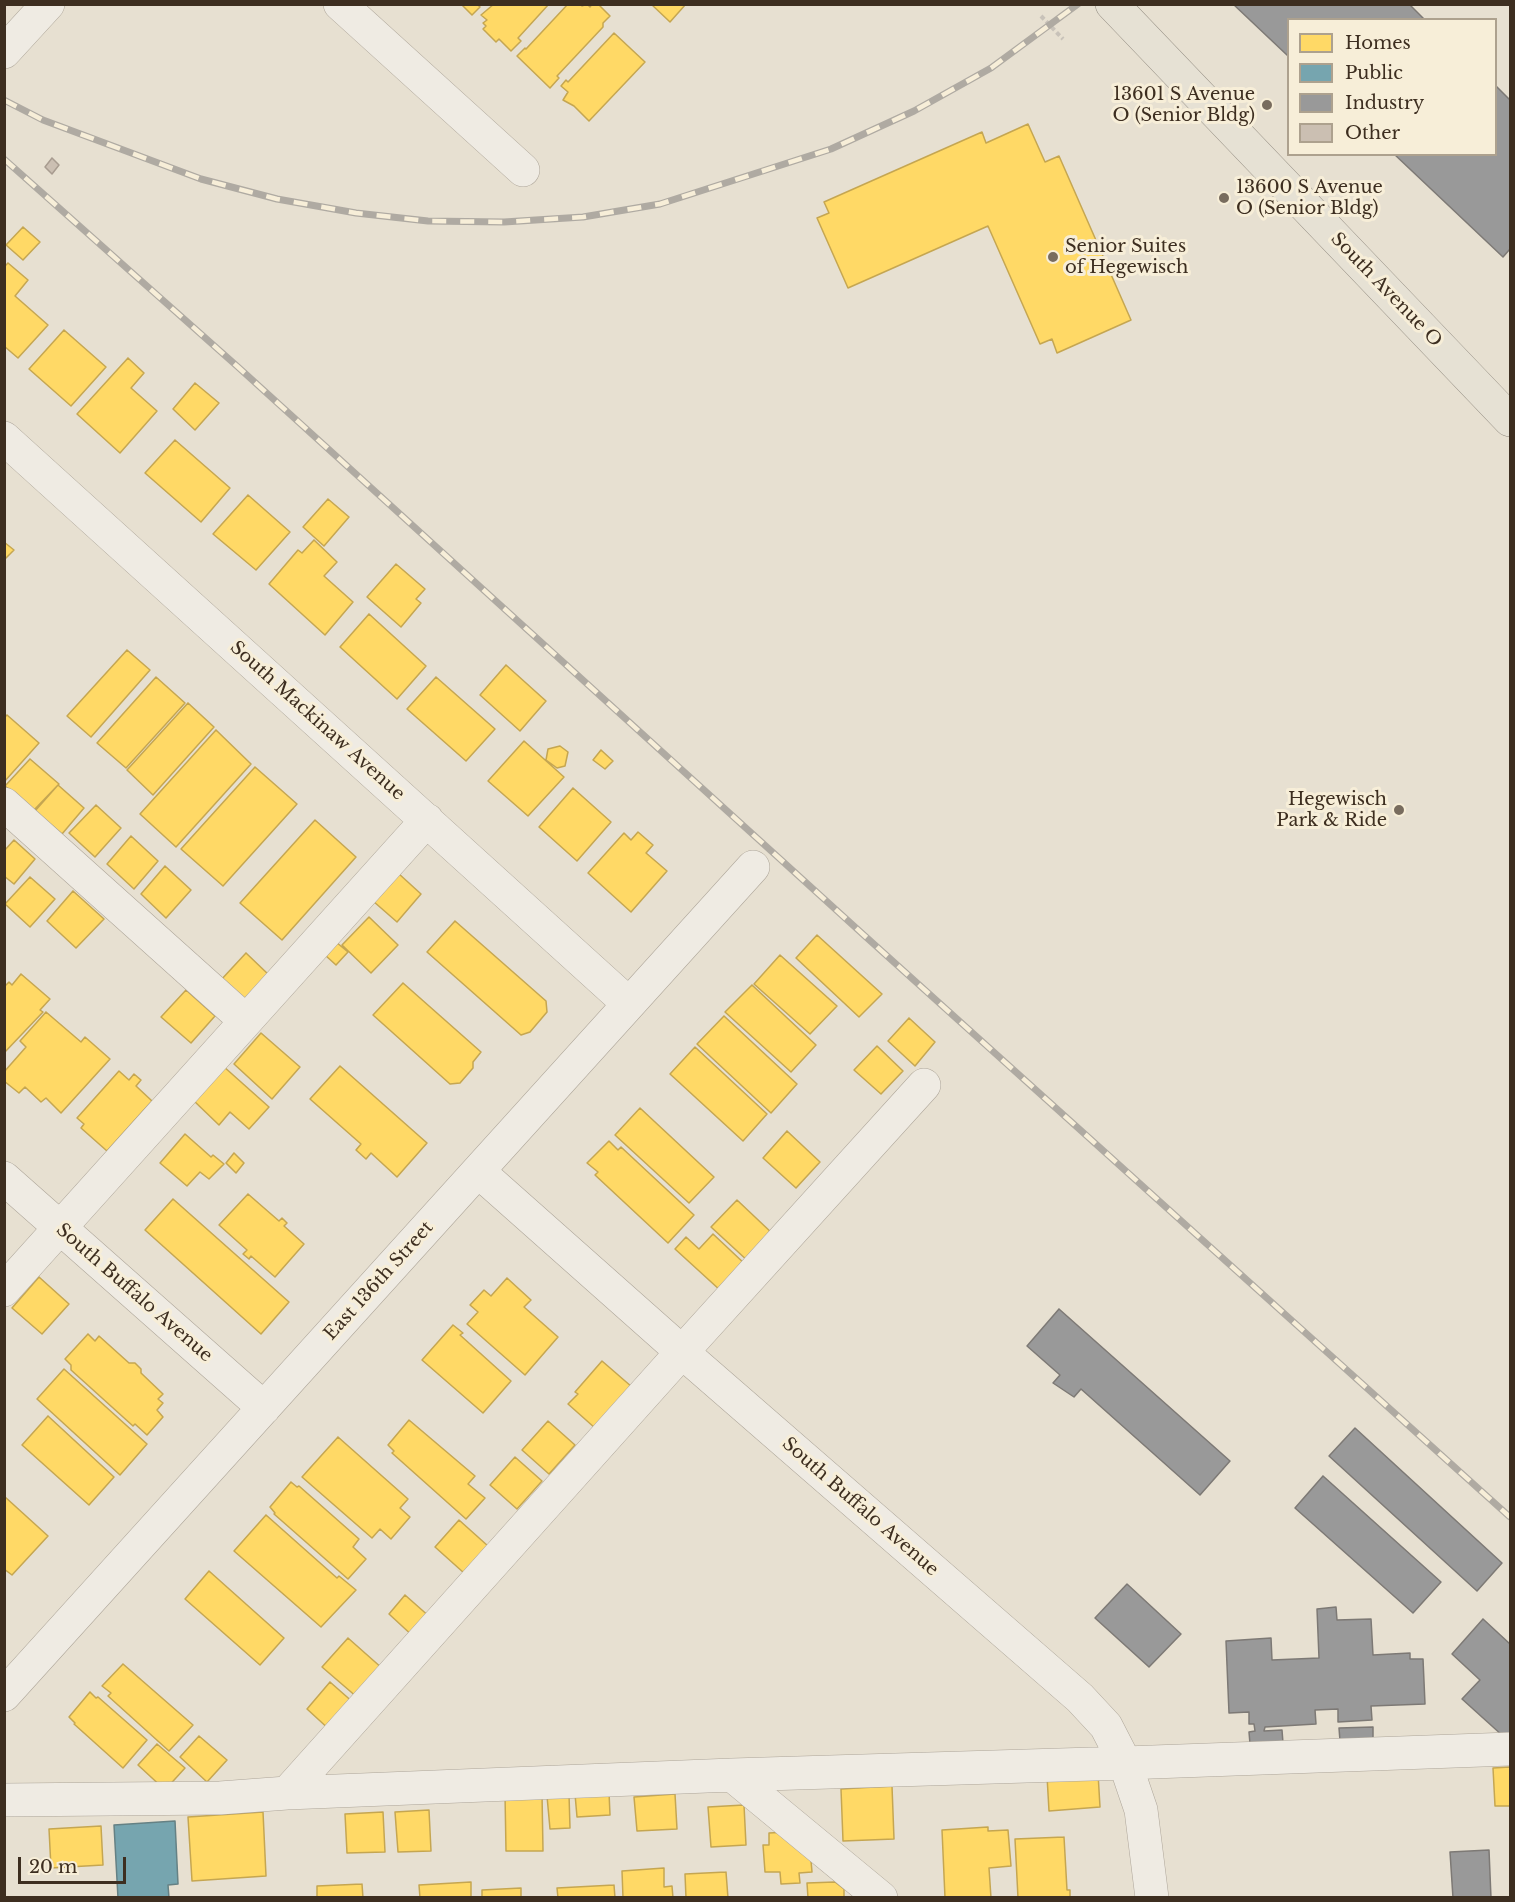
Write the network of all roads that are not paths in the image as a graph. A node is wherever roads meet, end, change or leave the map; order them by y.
1 (48, 4) edge
2 (340, 4) edge
3 (1113, 4) edge
4 (4, 52) edge
5 (523, 170) dead end
6 (1510, 420) edge
7 (4, 438) edge
8 (4, 804) edge
9 (426, 820) junction
10 (753, 867) dead end
11 (629, 1004) junction
12 (246, 1021) junction
13 (924, 1085) dead end
14 (478, 1170) junction
15 (4, 1178) edge
16 (60, 1228) junction
17 (4, 1290) edge
18 (682, 1352) junction
19 (264, 1408) junction
20 (4, 1695) edge
21 (1510, 1749) edge
22 (1125, 1763) junction
23 (732, 1774) junction
24 (287, 1793) junction
25 (4, 1800) edge
26 (881, 1898) edge
27 (1152, 1898) edge

1 - 4 street
2 - 5 street
3 - 6 main road, South Avenue O
7 - 9 street, South Mackinaw Avenue
8 - 12 street
9 - 11 street, South Mackinaw Avenue
9 - 12 street
10 - 11 street, East 136th Street
11 - 14 street, East 136th Street
12 - 16 street
13 - 18 street
14 - 18 street, South Buffalo Avenue
14 - 19 street, East 136th Street
15 - 16 street, South Buffalo Avenue
16 - 17 street
16 - 19 street, South Buffalo Avenue
18 - 22 street, South Buffalo Avenue
18 - 24 street
19 - 20 street, East 136th Street
21 - 22 street
22 - 23 street
22 - 27 street, South Buffalo Avenue
23 - 24 street
23 - 26 street
24 - 25 street

